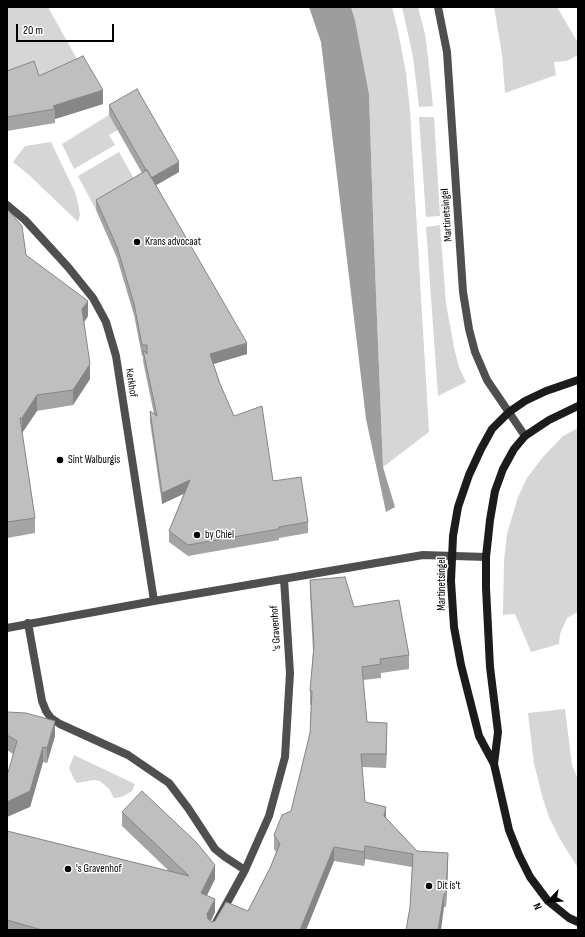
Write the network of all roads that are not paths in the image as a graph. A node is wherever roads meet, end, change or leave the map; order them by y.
1 (438, 7) edge
2 (7, 205) edge
3 (578, 380) edge
4 (578, 406) edge
5 (509, 412) junction
6 (525, 436) junction
7 (453, 556) junction
8 (486, 558) junction
9 (284, 579) junction
10 (154, 600) junction
11 (28, 624) junction
12 (7, 628) edge
13 (494, 764) junction
14 (245, 870) junction
15 (578, 922) edge
16 (212, 930) edge

1 - 5 street, Martinetsingel
2 - 10 street, Kerkhof
3 - 5 street
4 - 6 street
5 - 6 street, Martinetsingel
5 - 7 street, Martinetsingel
6 - 8 street, Martinetsingel
7 - 8 street
7 - 9 street
7 - 13 street, Martinetsingel
8 - 13 street, Martinetsingel
9 - 10 street
9 - 14 street, 's Gravenhof
10 - 11 street
11 - 12 street
11 - 14 street
13 - 15 street, Martinetsingel
14 - 16 street, 's Gravenhof

